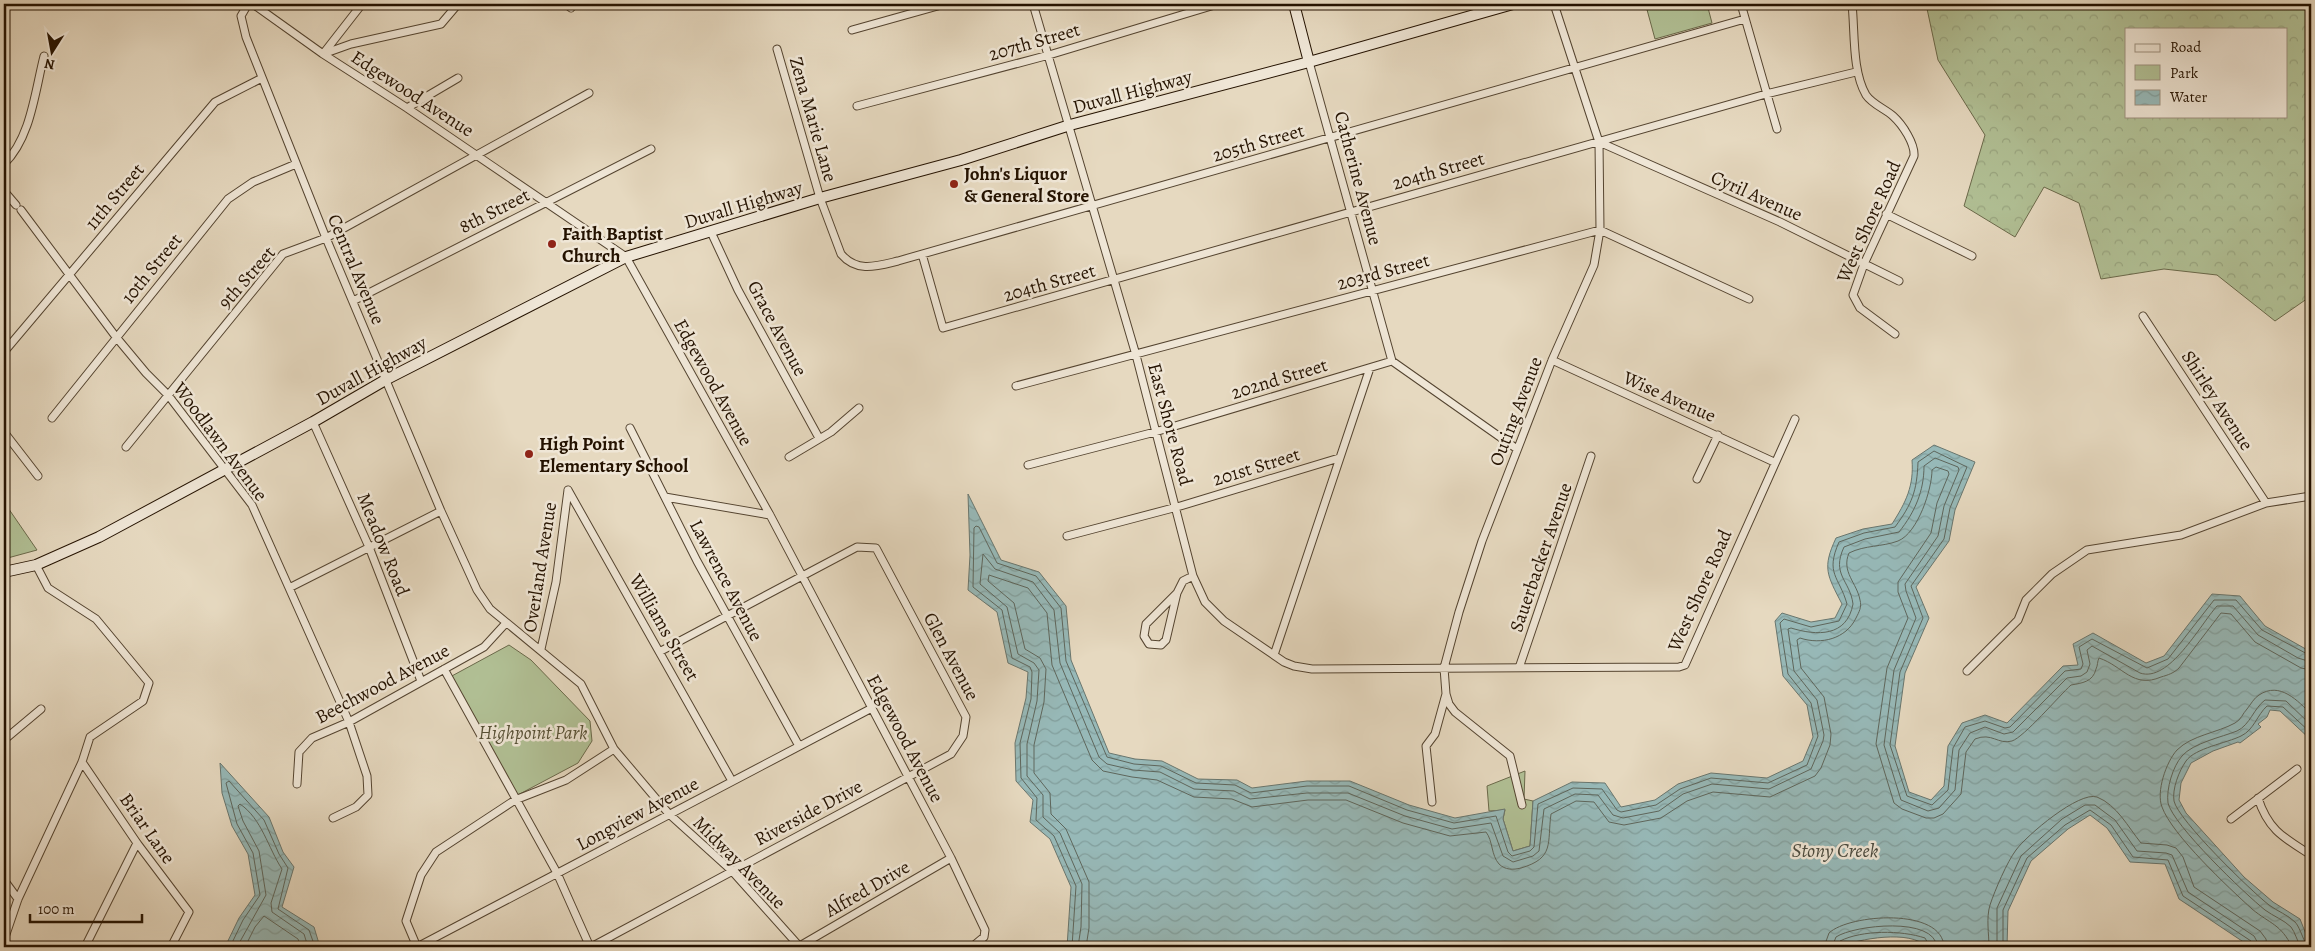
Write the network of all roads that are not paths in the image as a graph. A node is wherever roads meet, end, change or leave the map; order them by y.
1 (248, 4) edge
2 (252, 4) edge
3 (362, 4) edge
4 (458, 4) edge
5 (945, 4) edge
6 (1034, 4) edge
7 (1218, 4) edge
8 (1294, 4) edge
9 (1513, 4) edge
10 (1554, 4) edge
11 (1741, 4) edge
12 (1852, 4) edge
13 (1745, 19) junction
14 (852, 30) dead end
15 (777, 49) dead end
16 (323, 54) junction
17 (1048, 55) junction
18 (44, 56) dead end
19 (1309, 62) junction
20 (1574, 68) junction
21 (1856, 72) junction
22 (262, 78) junction
23 (458, 78) dead end
24 (589, 93) dead end
25 (1766, 94) junction
26 (857, 106) dead end
27 (407, 108) junction
28 (1070, 125) junction
29 (1778, 129) dead end
30 (1330, 138) junction
31 (1599, 142) junction
32 (651, 149) dead end
33 (476, 154) junction
34 (4, 164) edge
35 (296, 164) junction
36 (4, 191) edge
37 (820, 198) junction
38 (546, 202) junction
39 (1093, 207) junction
40 (1350, 212) junction
41 (1886, 214) junction
42 (1600, 230) junction
43 (711, 232) junction
44 (326, 238) junction
45 (922, 254) junction
46 (1972, 256) dead end
47 (626, 257) junction
48 (1864, 264) junction
49 (70, 273) junction
50 (1114, 280) junction
51 (1899, 281) dead end
52 (1372, 290) junction
53 (1749, 299) dead end
54 (353, 301) junction
55 (2142, 316) dead end
56 (1895, 334) dead end
57 (116, 337) junction
58 (4, 352) edge
59 (1136, 355) junction
60 (1552, 360) junction
61 (1392, 361) junction
62 (1370, 368) junction
63 (386, 379) junction
64 (1016, 386) dead end
65 (168, 395) junction
66 (859, 408) dead end
67 (52, 418) dead end
68 (1795, 419) dead end
69 (313, 422) junction
70 (630, 428) dead end
71 (4, 432) edge
72 (1155, 432) junction
73 (1718, 435) junction
74 (819, 438) junction
75 (126, 447) dead end
76 (1517, 449) junction
77 (1592, 456) dead end
78 (789, 457) dead end
79 (1339, 458) junction
80 (1774, 462) junction
81 (1028, 465) dead end
82 (225, 468) junction
83 (38, 476) dead end
84 (1697, 479) dead end
85 (568, 490) joint
86 (2311, 496) edge
87 (665, 497) junction
88 (2266, 503) junction
89 (1176, 507) junction
90 (441, 511) junction
91 (770, 515) junction
92 (1067, 536) dead end
93 (369, 547) junction
94 (36, 565) junction
95 (4, 572) edge
96 (1194, 576) junction
97 (802, 577) junction
98 (291, 587) junction
99 (1177, 593) junction
100 (728, 617) junction
101 (505, 622) junction
102 (541, 650) junction
103 (660, 651) junction
104 (1274, 654) junction
105 (1444, 668) junction
106 (1519, 668) junction
107 (444, 669) junction
108 (1967, 671) dead end
109 (421, 681) junction
110 (1446, 694) junction
111 (872, 708) junction
112 (41, 709) dead end
113 (349, 722) junction
114 (4, 740) edge
115 (799, 746) junction
116 (614, 748) junction
117 (82, 762) junction
118 (2297, 769) dead end
119 (908, 776) junction
120 (732, 781) junction
121 (297, 784) dead end
122 (2258, 798) junction
123 (515, 800) junction
124 (1432, 802) dead end
125 (1522, 805) dead end
126 (669, 814) junction
127 (333, 818) dead end
128 (2231, 819) dead end
129 (137, 844) junction
130 (2311, 855) edge
131 (951, 858) junction
132 (732, 871) junction
133 (557, 873) junction
134 (4, 880) edge
135 (18, 899) junction
136 (4, 940) edge
137 (84, 947) edge
138 (171, 947) edge
139 (417, 947) edge
140 (590, 947) edge
141 (799, 947) edge
142 (972, 947) edge

1 - 22 street, Central Avenue
2 - 16 street, Edgewood Avenue
3 - 16 street
4 - 16 street
5 - 14 street
6 - 17 street, East Shore Road
7 - 17 street, 207th Street
8 - 19 street, Catherine Avenue
9 - 19 street, Duvall Highway
10 - 20 street, Outing Avenue
11 - 13 street
12 - 21 street, West Shore Road
13 - 20 street, 205th Street
13 - 25 street
15 - 37 street, Zena Marie Lane
16 - 27 street, Edgewood Avenue
17 - 26 street, 207th Street
17 - 28 street, East Shore Road
18 - 34 street
19 - 28 street, Duvall Highway
19 - 30 street, Catherine Avenue
20 - 30 street, 205th Street
20 - 31 street, Outing Avenue
21 - 25 street, 204th Street
21 - 41 street, West Shore Road
22 - 35 street, Central Avenue
22 - 49 street, 11th Street
23 - 27 street
24 - 33 street, 9th Street
25 - 29 street
25 - 31 street, 204th Street
27 - 33 street, Edgewood Avenue
28 - 37 street, Duvall Highway
28 - 39 street, East Shore Road
30 - 39 street, 205th Street
30 - 40 street, Catherine Avenue
31 - 40 street, 204th Street
31 - 42 street, Outing Avenue
31 - 48 street, Cyril Avenue
32 - 38 street, 8th Street
33 - 38 street, Edgewood Avenue
33 - 44 street, 9th Street
35 - 44 street, Central Avenue
35 - 57 street, 10th Street
36 - 49 street, Woodlawn Avenue
37 - 43 street, Duvall Highway
37 - 45 street, 205th Street
38 - 47 street, Edgewood Avenue
38 - 54 street, 8th Street
39 - 45 street, 205th Street
39 - 50 street, East Shore Road
40 - 50 street, 204th Street
40 - 52 street, Catherine Avenue
41 - 46 street
41 - 48 street, West Shore Road
42 - 52 street, 203rd Street
42 - 53 street
42 - 60 street, Outing Avenue
43 - 47 street, Duvall Highway
43 - 74 street, Grace Avenue
44 - 54 street, Central Avenue
44 - 65 street, 9th Street
45 - 50 street, 204th Street
47 - 63 street, Duvall Highway
47 - 91 street, Edgewood Avenue
48 - 51 street, Cyril Avenue
48 - 56 street, West Shore Road
49 - 57 street, Woodlawn Avenue
49 - 58 street, 11th Street
50 - 59 street, East Shore Road
52 - 59 street, 203rd Street
52 - 61 street, Catherine Avenue
54 - 63 street, Central Avenue
55 - 88 street, Shirley Avenue
57 - 65 street, Woodlawn Avenue
57 - 67 street, 10th Street
59 - 64 street, 203rd Street
59 - 72 street, East Shore Road
60 - 73 street, Wise Avenue
60 - 76 street, Outing Avenue
61 - 62 street, 202nd Street
61 - 76 street
62 - 72 street, 202nd Street
62 - 79 street
63 - 69 street, Duvall Highway
63 - 90 street, Central Avenue
65 - 75 street, 9th Street
65 - 82 street, Woodlawn Avenue
66 - 74 street
68 - 80 street, West Shore Road
69 - 82 street, Duvall Highway
69 - 93 street, Meadow Road
70 - 87 street, Lawrence Avenue
71 - 83 street
72 - 81 street, 202nd Street
72 - 89 street, East Shore Road
73 - 80 street, Wise Avenue
73 - 84 street
74 - 78 street
76 - 105 street, Outing Avenue
77 - 106 street, Sauerbacker Avenue
79 - 89 street, 201st Street
79 - 104 street
80 - 106 street, West Shore Road
82 - 94 street, Duvall Highway
82 - 98 street, Woodlawn Avenue
85 - 102 street, Overland Avenue
85 - 103 street, Williams Street
86 - 88 street
87 - 91 street
87 - 100 street, Lawrence Avenue
88 - 108 street
89 - 92 street, 201st Street
89 - 96 street, East Shore Road
90 - 93 street
90 - 101 street, Central Avenue
91 - 97 street, Edgewood Avenue
93 - 98 street
93 - 109 street, Meadow Road
94 - 95 street, Duvall Highway
94 - 117 street
96 - 99 street
96 - 104 street, East Shore Road
97 - 100 street
97 - 111 street, Edgewood Avenue
97 - 119 street, Glen Avenue
98 - 113 street, Woodlawn Avenue
99 - 99 street
100 - 103 street
100 - 115 street, Lawrence Avenue
101 - 102 street, Midway Avenue
101 - 107 street, Beechwood Avenue
102 - 116 street, Midway Avenue
103 - 120 street, Williams Street
104 - 105 street, East Shore Road
105 - 106 street, West Shore Road
105 - 110 street, Outing Avenue
107 - 109 street, Beechwood Avenue
107 - 123 street
109 - 113 street, Beechwood Avenue
110 - 124 street
110 - 125 street, Outing Avenue
111 - 115 street, Longview Avenue
111 - 119 street, Edgewood Avenue
112 - 114 street
113 - 121 street, Beechwood Avenue
113 - 127 street, Woodlawn Avenue
115 - 120 street, Longview Avenue
116 - 123 street
116 - 126 street, Midway Avenue
117 - 129 street, Briar Lane
117 - 135 street
118 - 122 street
119 - 131 street, Edgewood Avenue
119 - 132 street, Riverside Drive
120 - 126 street, Longview Avenue
122 - 128 street
122 - 130 street
123 - 133 street
123 - 139 street
126 - 132 street, Midway Avenue
126 - 133 street, Longview Avenue
129 - 137 street
129 - 138 street, Briar Lane
131 - 141 street, Alfred Drive
131 - 142 street, Edgewood Avenue
132 - 140 street, Riverside Drive
132 - 141 street, Midway Avenue
133 - 139 street, Longview Avenue
133 - 140 street
134 - 135 street
135 - 136 street

